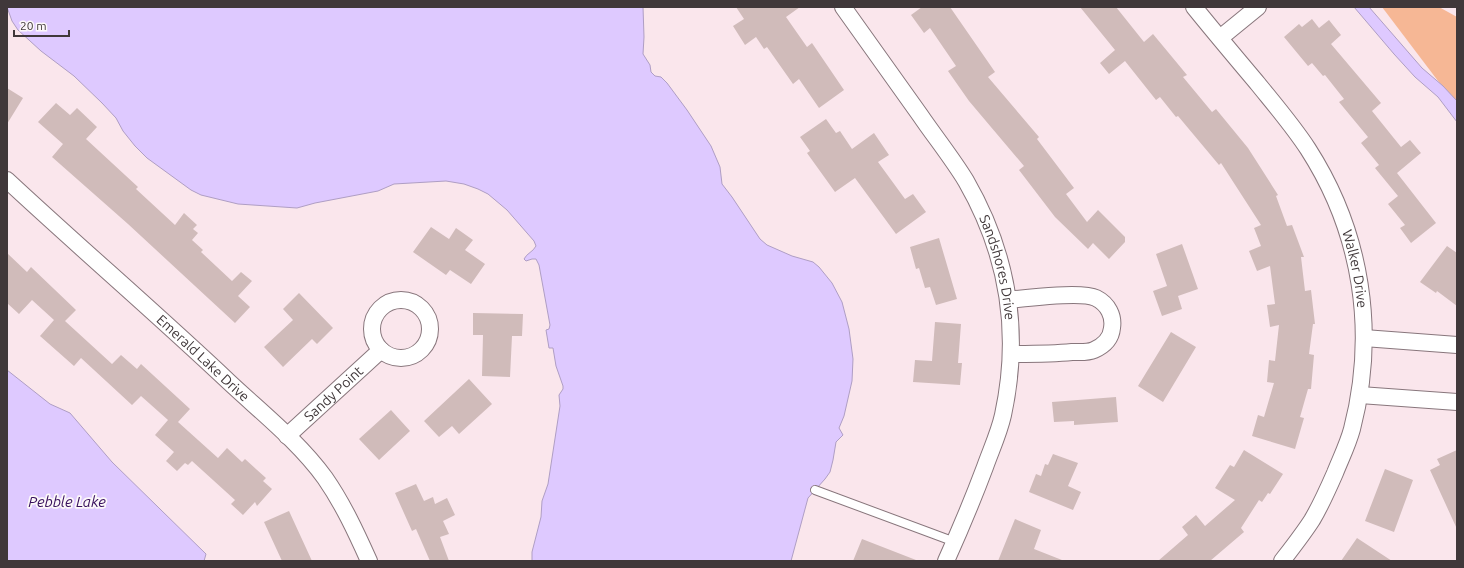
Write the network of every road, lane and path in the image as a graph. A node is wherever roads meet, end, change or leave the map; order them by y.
1 (843, 7) edge
2 (1194, 7) edge
3 (1258, 7) edge
4 (1220, 38) junction
5 (7, 180) edge
6 (1008, 300) junction
7 (1364, 338) junction
8 (1457, 345) edge
9 (381, 350) dead end
10 (1011, 354) junction
11 (1360, 395) junction
12 (1457, 402) edge
13 (287, 436) junction
14 (815, 490) dead end
15 (955, 542) junction
16 (369, 561) edge
17 (946, 561) edge
18 (1282, 561) edge

1 - 6 street, Sandshores Drive
2 - 4 street, Walker Drive
3 - 4 street
4 - 7 street, Walker Drive
5 - 13 street, Emerald Lake Drive
6 - 10 street, Sandshores Drive
6 - 10 street
7 - 8 street
7 - 11 street, Walker Drive
9 - 13 street, Sandy Point
10 - 15 street, Sandshores Drive
11 - 12 street
11 - 18 street, Walker Drive
13 - 16 street, Emerald Lake Drive
14 - 15 lane
15 - 17 street, Sandshores Drive

